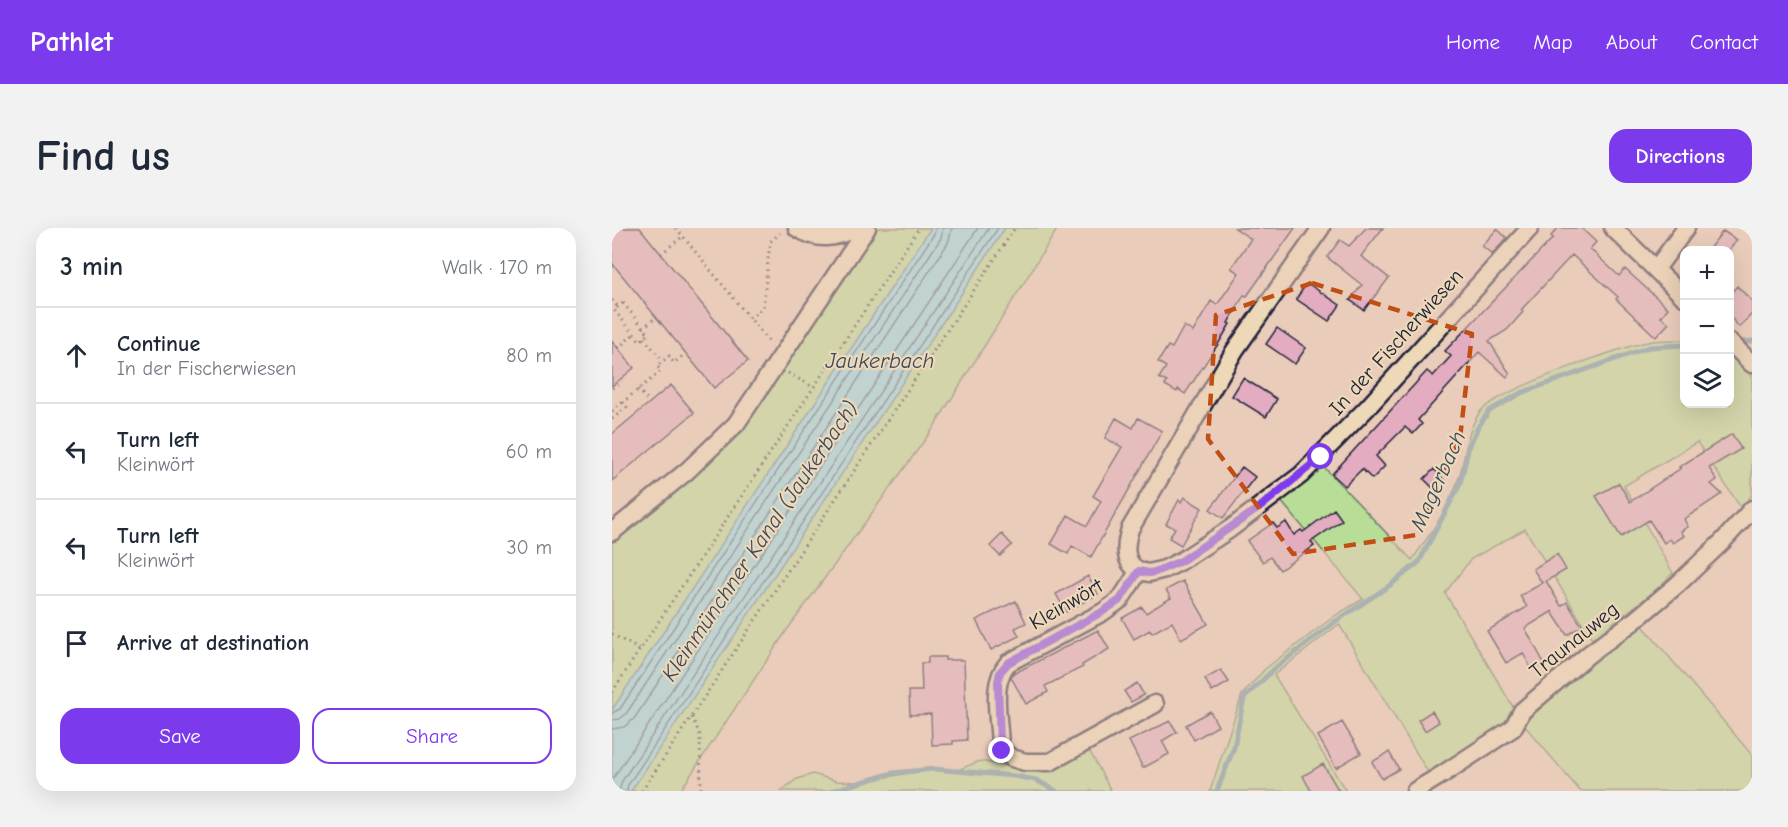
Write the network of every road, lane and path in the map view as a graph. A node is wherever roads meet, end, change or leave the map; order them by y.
1 (676, 228) edge
2 (785, 228) edge
3 (797, 228) edge
4 (856, 228) edge
5 (867, 228) edge
6 (919, 228) edge
7 (1015, 228) edge
8 (1321, 228) edge
9 (1530, 228) edge
10 (1613, 228) edge
11 (1686, 228) edge
12 (682, 236) junction
13 (661, 254) dead end
14 (1656, 269) junction
15 (1680, 293) edge
16 (612, 300) edge
17 (618, 307) junction
18 (656, 317) dead end
19 (750, 319) junction
20 (643, 328) junction
21 (634, 334) junction
22 (644, 338) junction
23 (1734, 346) edge
24 (618, 348) dead end
25 (686, 353) dead end
26 (663, 361) junction
27 (779, 362) junction
28 (1752, 364) edge
29 (622, 381) dead end
30 (813, 387) junction
31 (612, 388) edge
32 (638, 389) junction
33 (623, 402) junction
34 (650, 403) dead end
35 (612, 411) edge
36 (612, 420) edge
37 (1752, 509) edge
38 (612, 532) edge
39 (1139, 571) junction
40 (612, 634) edge
41 (640, 650) junction
42 (612, 692) edge
43 (1155, 704) dead end
44 (692, 717) junction
45 (642, 791) edge
46 (701, 791) edge
47 (1415, 791) edge

1 - 12 path
2 - 19 path
3 - 4 street
5 - 27 street
6 - 30 path
7 - 44 path
8 - 39 street
9 - 39 street, In der Fischerwiesen
10 - 14 street
11 - 14 street
12 - 13 path
12 - 19 path
14 - 15 street
16 - 17 path
17 - 20 path
17 - 21 path
18 - 20 path
19 - 27 path
20 - 22 path
21 - 22 path
21 - 24 path
22 - 26 path
23 - 28 street
25 - 26 path
26 - 32 path
27 - 30 path
27 - 38 street
29 - 31 path
30 - 41 path
32 - 33 path
32 - 34 path
33 - 35 path
33 - 36 path
37 - 47 street, Traunauweg
39 - 43 street, Kleinwört
40 - 41 path
41 - 42 path
44 - 45 path
44 - 46 path

